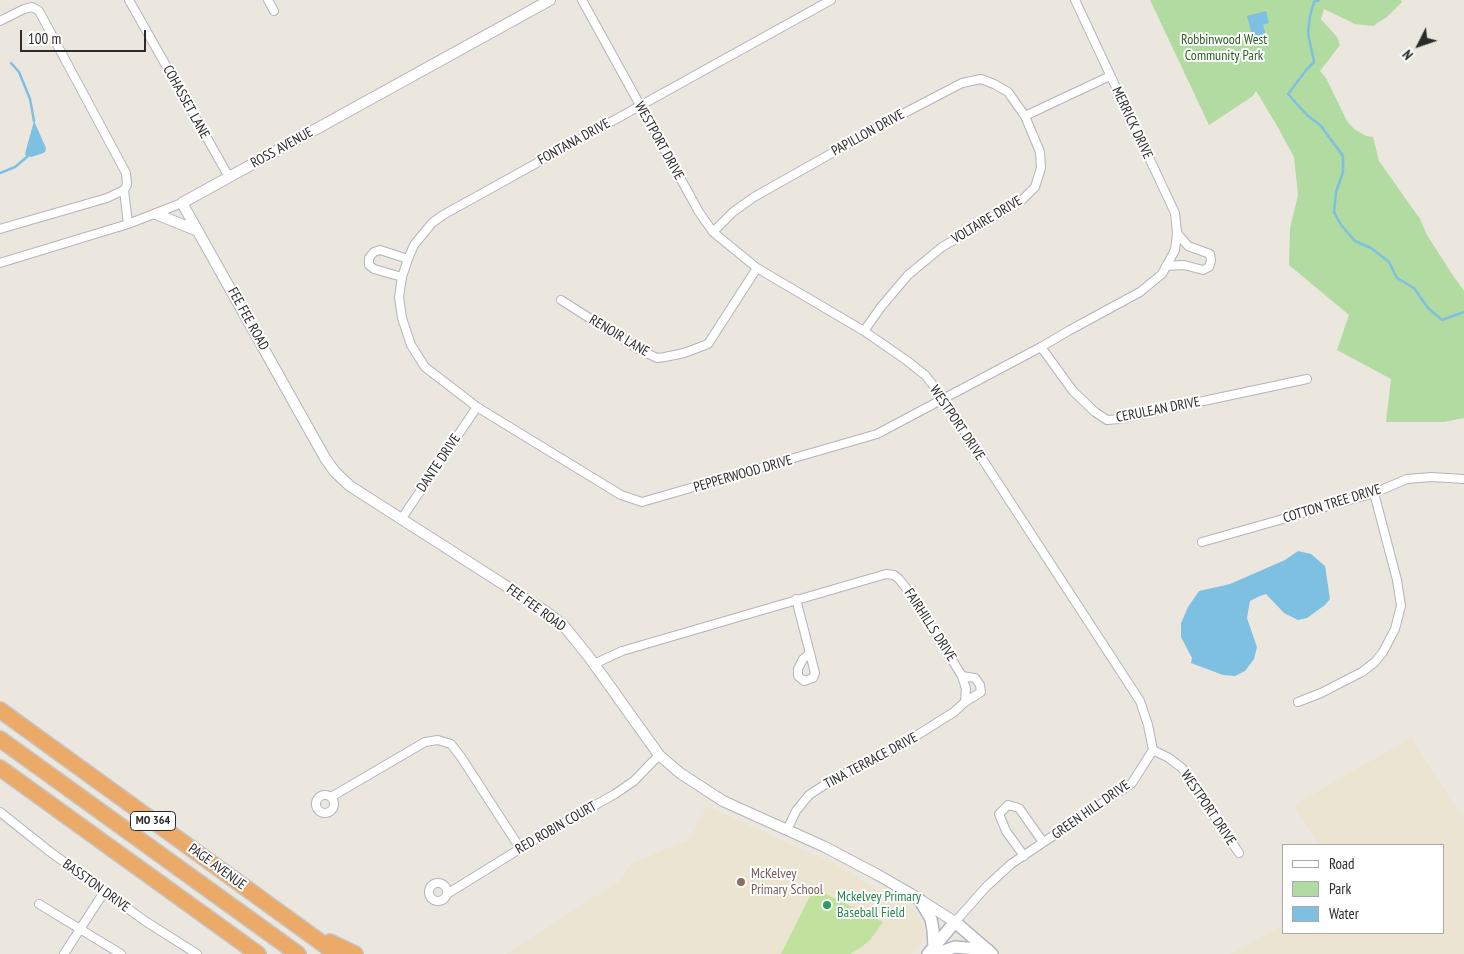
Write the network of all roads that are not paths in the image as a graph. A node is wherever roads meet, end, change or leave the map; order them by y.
1 (129, 0) edge
2 (268, 0) edge
3 (550, 0) edge
4 (582, 0) edge
5 (831, 0) edge
6 (1075, 0) edge
7 (274, 11) dead end
8 (0, 21) edge
9 (1110, 76) junction
10 (640, 106) junction
11 (1025, 116) junction
12 (229, 177) junction
13 (124, 190) junction
14 (182, 203) junction
15 (156, 214) junction
16 (128, 224) junction
17 (0, 229) edge
18 (198, 231) junction
19 (713, 232) junction
20 (1177, 233) junction
21 (1175, 250) joint
22 (408, 259) junction
23 (0, 263) edge
24 (1166, 266) junction
25 (757, 268) junction
26 (402, 277) junction
27 (561, 300) dead end
28 (864, 331) junction
29 (1041, 347) junction
30 (1307, 379) dead end
31 (943, 400) junction
32 (477, 407) junction
33 (1464, 479) edge
34 (1374, 493) junction
35 (402, 518) junction
36 (1202, 542) dead end
37 (796, 600) junction
38 (810, 654) dead end
39 (594, 664) junction
40 (962, 676) junction
41 (965, 702) junction
42 (1298, 702) dead end
43 (0, 710) edge
44 (0, 739) edge
45 (1153, 750) junction
46 (659, 755) junction
47 (0, 768) edge
48 (331, 797) dead end
49 (0, 812) edge
50 (787, 830) junction
51 (1043, 842) junction
52 (520, 848) junction
53 (1239, 853) dead end
54 (1024, 856) junction
55 (104, 892) junction
56 (447, 894) dead end
57 (919, 899) junction
58 (39, 904) dead end
59 (955, 922) junction
60 (80, 929) junction
61 (306, 931) junction
62 (932, 952) edge
63 (990, 952) edge
64 (64, 954) edge
65 (121, 954) edge
66 (197, 954) edge
67 (258, 954) edge
68 (298, 954) edge
69 (337, 954) edge
70 (355, 954) edge

1 - 12 street, COHASSET LANE
2 - 7 street
3 - 12 street, ROSS AVENUE
4 - 10 street, WESTPORT DRIVE
5 - 10 street, FONTANA DRIVE
6 - 9 street, MERRICK DRIVE
8 - 13 street
9 - 11 street
9 - 20 street, MERRICK DRIVE
10 - 19 street, WESTPORT DRIVE
10 - 22 street, FONTANA DRIVE
11 - 19 street, PAPILLON DRIVE
11 - 28 street, VOLTAIRE DRIVE
12 - 14 street, ROSS AVENUE
13 - 16 street
13 - 17 street
14 - 15 street, ROSS AVENUE
14 - 18 street, FEE FEE ROAD
15 - 16 street, ROSS AVENUE
15 - 18 street
16 - 23 street, ROSS AVENUE
18 - 35 street, FEE FEE ROAD
19 - 25 street, WESTPORT DRIVE
20 - 21 street, MERRICK DRIVE
20 - 24 street
21 - 24 street, PEPPERWOOD DRIVE
22 - 26 street, PEPPERWOOD DRIVE
22 - 26 street
24 - 29 street, PEPPERWOOD DRIVE
25 - 27 street, RENOIR LANE
25 - 28 street, WESTPORT DRIVE
26 - 32 street, PEPPERWOOD DRIVE
28 - 31 street, WESTPORT DRIVE
29 - 30 street, CERULEAN DRIVE
29 - 31 street, PEPPERWOOD DRIVE
31 - 32 street, PEPPERWOOD DRIVE
31 - 45 street, WESTPORT DRIVE
32 - 35 street, DANTE DRIVE
33 - 34 street, COTTON TREE DRIVE
34 - 36 street, COTTON TREE DRIVE
34 - 42 street
35 - 39 street, FEE FEE ROAD
37 - 38 street
37 - 39 street, FAIRHILLS DRIVE
37 - 40 street, FAIRHILLS DRIVE
39 - 46 street, FEE FEE ROAD
40 - 41 street, FAIRHILLS DRIVE
40 - 41 street, TINA TERRACE DRIVE
41 - 50 street, TINA TERRACE DRIVE
43 - 61 highway, PAGE AVENUE / MO 364
44 - 68 highway, PAGE AVENUE / MO 364
45 - 51 street, GREEN HILL DRIVE
45 - 53 street, WESTPORT DRIVE
46 - 50 street, FEE FEE ROAD
46 - 52 street, RED ROBIN COURT
47 - 67 highway
48 - 52 street
49 - 55 street, BASSTON DRIVE
50 - 57 street, FEE FEE ROAD
51 - 54 street, GREEN HILL DRIVE
51 - 54 street, GREEN HILL DRIVE
52 - 56 street, RED ROBIN COURT
54 - 59 street, GREEN HILL DRIVE
55 - 60 street
55 - 66 street, BASSTON DRIVE
57 - 59 street, FEE FEE ROAD
57 - 62 main road
58 - 60 street
59 - 62 main road
59 - 63 main road, FEE FEE ROAD
60 - 64 street
60 - 65 street
61 - 69 highway, PAGE AVENUE / MO 364
61 - 70 highway
62 - 63 main road

